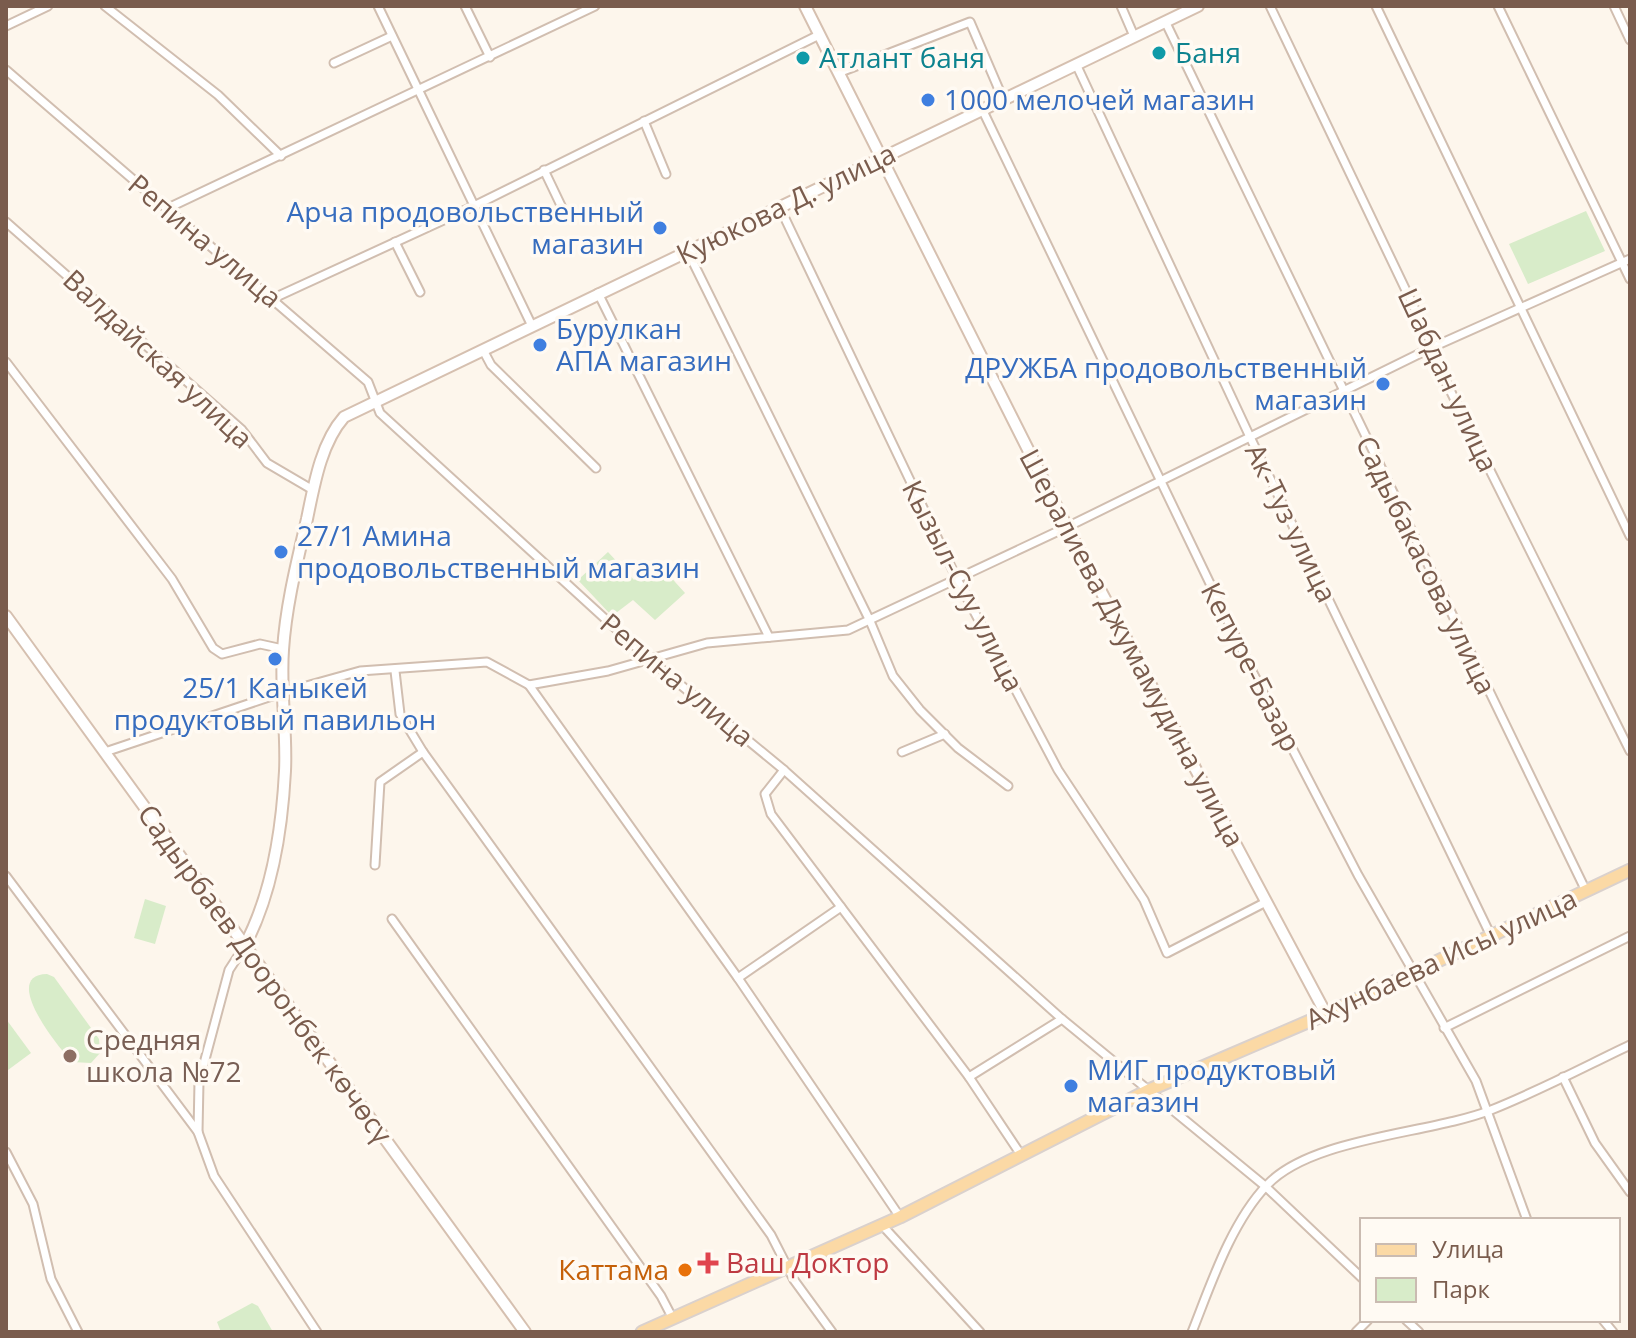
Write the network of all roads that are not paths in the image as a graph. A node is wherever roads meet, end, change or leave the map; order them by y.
1 (48, 6) edge
2 (105, 6) edge
3 (378, 6) edge
4 (465, 6) edge
5 (805, 6) edge
6 (1121, 6) edge
7 (1198, 6) edge
8 (1270, 6) edge
9 (1376, 6) edge
10 (1498, 6) edge
11 (1614, 6) edge
12 (592, 7) edge
13 (1165, 21) junction
14 (6, 26) edge
15 (819, 35) junction
16 (392, 36) junction
17 (1134, 36) junction
18 (1630, 40) edge
19 (490, 57) junction
20 (334, 63) dead end
21 (1076, 64) junction
22 (6, 70) edge
23 (838, 73) junction
24 (418, 90) junction
25 (1003, 99) junction
26 (982, 109) junction
27 (644, 121) junction
28 (281, 156) junction
29 (880, 158) junction
30 (544, 170) junction
31 (666, 174) dead end
32 (474, 206) junction
33 (780, 208) junction
34 (166, 209) junction
35 (566, 216) dead end
36 (6, 222) edge
37 (395, 242) junction
38 (688, 252) junction
39 (1626, 261) edge
40 (1630, 279) edge
41 (420, 292) dead end
42 (598, 293) junction
43 (274, 298) junction
44 (1519, 308) junction
45 (532, 326) junction
46 (1433, 347) junction
47 (483, 350) junction
48 (6, 362) edge
49 (1342, 393) junction
50 (375, 402) junction
51 (1250, 437) junction
52 (596, 468) dead end
53 (1158, 481) junction
54 (313, 490) junction
55 (1067, 527) junction
56 (1630, 536) edge
57 (957, 579) junction
58 (6, 616) edge
59 (870, 621) junction
60 (769, 637) junction
61 (283, 649) junction
62 (648, 658) junction
63 (395, 671) junction
64 (529, 685) junction
65 (281, 693) junction
66 (945, 734) junction
67 (1630, 751) edge
68 (105, 752) junction
69 (423, 752) junction
70 (902, 752) dead end
71 (784, 770) junction
72 (1008, 786) dead end
73 (375, 865) dead end
74 (1628, 875) edge
75 (6, 876) edge
76 (1586, 891) junction
77 (1266, 902) junction
78 (841, 907) junction
79 (392, 919) dead end
80 (1491, 936) junction
81 (1630, 936) edge
82 (244, 947) junction
83 (1413, 974) junction
84 (738, 978) junction
85 (1326, 1014) junction
86 (1062, 1019) junction
87 (1444, 1028) junction
88 (1630, 1045) edge
89 (969, 1077) junction
90 (1563, 1077) junction
91 (1149, 1090) junction
92 (1488, 1111) junction
93 (198, 1132) junction
94 (6, 1152) edge
95 (1021, 1155) junction
96 (1265, 1186) junction
97 (1630, 1192) edge
98 (900, 1217) junction
99 (1526, 1218) edge
100 (882, 1225) junction
101 (788, 1268) junction
102 (1360, 1276) edge
103 (673, 1320) junction
104 (78, 1332) edge
105 (317, 1332) edge
106 (525, 1332) edge
107 (642, 1332) edge
108 (832, 1332) edge
109 (980, 1332) edge
110 (1192, 1332) edge

1 - 14 street
2 - 28 street
3 - 16 street
4 - 19 street
5 - 15 street, Шералиева Джумамудина улица
6 - 17 street
7 - 13 street, Куюкова Д. улица
8 - 46 street, Шабдан улица
9 - 44 street
10 - 39 street
11 - 18 street
12 - 19 street
13 - 17 street, Куюкова Д. улица
13 - 49 street, Садыбакасова улица
15 - 23 street, Шералиева Джумамудина улица
15 - 27 street
16 - 20 street
16 - 24 street
17 - 21 street, Куюкова Д. улица
19 - 24 street
21 - 25 street, Куюкова Д. улица
21 - 51 street, Ак-Туз улица
22 - 34 street, Репина улица
23 - 25 street
23 - 29 street, Шералиева Джумамудина улица
24 - 28 street
24 - 32 street
25 - 26 street, Куюкова Д. улица
26 - 29 street, Куюкова Д. улица
26 - 53 street, Кепуре-Базар
27 - 30 street
27 - 31 street
28 - 34 street
29 - 33 street, Куюкова Д. улица
29 - 55 street, Шералиева Джумамудина улица
30 - 32 street
30 - 35 street
32 - 37 street
32 - 45 street
33 - 38 street, Куюкова Д. улица
33 - 57 street, Кызыл-Суу улица
34 - 43 street, Репина улица
36 - 54 street, Валдайская улица
37 - 41 street
37 - 43 street
38 - 42 street, Куюкова Д. улица
38 - 59 street
39 - 40 street
39 - 44 street
42 - 45 street, Куюкова Д. улица
42 - 60 street
43 - 50 street, Репина улица
44 - 46 street
44 - 56 street
45 - 47 street, Куюкова Д. улица
46 - 49 street
46 - 67 street, Шабдан улица
47 - 50 street, Куюкова Д. улица
47 - 52 street
48 - 61 street
49 - 51 street
49 - 76 street, Садыбакасова улица
50 - 54 street
50 - 62 street, Репина улица
51 - 53 street
51 - 80 street, Ак-Туз улица
53 - 55 street
53 - 83 street, Кепуре-Базар
54 - 61 street
55 - 57 street
55 - 77 street, Шералиева Джумамудина улица
57 - 59 street
57 - 77 street, Кызыл-Суу улица
58 - 68 street, Садырбаев Дооронбек көчөсү
59 - 60 street
59 - 66 street
60 - 62 street
61 - 65 street
62 - 64 street
62 - 71 street, Репина улица
63 - 64 street
63 - 65 street
63 - 69 street
64 - 84 street
65 - 68 street
65 - 82 street
66 - 70 street
66 - 72 street
68 - 82 street, Садырбаев Дооронбек көчөсү
69 - 73 street
69 - 101 street
71 - 78 street
71 - 86 street, Репина улица
74 - 76 main road, Ахунбаева Исы улица
75 - 93 street
76 - 80 main road, Ахунбаева Исы улица
77 - 85 street, Шералиева Джумамудина улица
78 - 84 street
78 - 89 street
79 - 103 street
80 - 83 main road, Ахунбаева Исы улица
81 - 87 street
82 - 93 street
82 - 106 street, Садырбаев Дооронбек көчөсү
83 - 85 main road, Ахунбаева Исы улица
83 - 87 street, Кепуре-Базар
84 - 98 street
85 - 91 main road, Ахунбаева Исы улица
86 - 89 street
86 - 91 street, Репина улица
87 - 92 street, Кепуре-Базар
88 - 90 street
89 - 95 street
90 - 92 street
90 - 97 street
91 - 95 main road, Ахунбаева Исы улица
91 - 96 street, Репина улица
92 - 96 street
92 - 99 street, Кепуре-Базар
93 - 105 street
94 - 104 street
95 - 98 main road, Ахунбаева Исы улица
96 - 102 street, Репина улица
96 - 110 street
98 - 100 main road, Ахунбаева Исы улица
100 - 101 main road, Ахунбаева Исы улица
100 - 109 street
101 - 103 main road, Ахунбаева Исы улица
101 - 108 street
103 - 107 main road, Ахунбаева Исы улица

